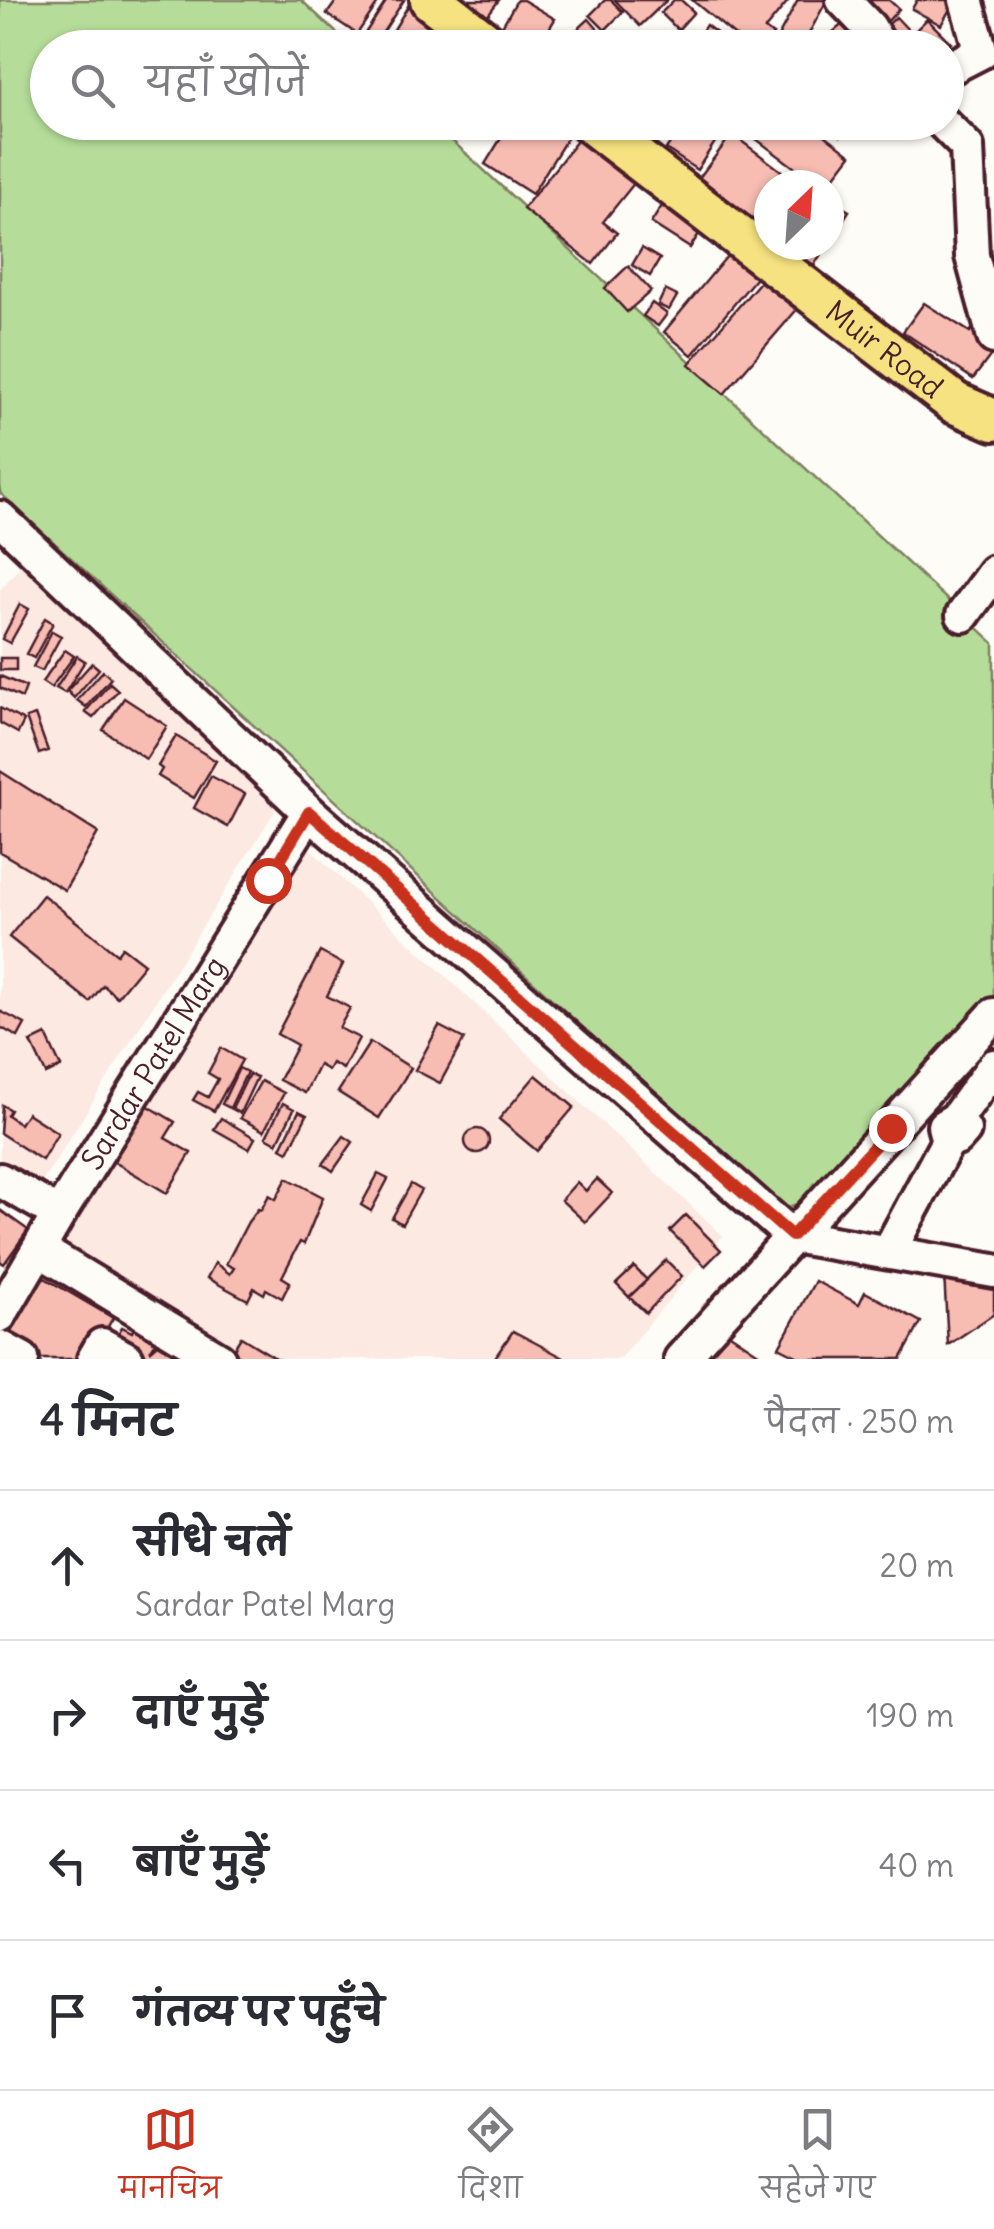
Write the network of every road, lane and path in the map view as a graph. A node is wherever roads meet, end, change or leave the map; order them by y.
1 (431, 0) edge
2 (843, 0) edge
3 (966, 0) edge
4 (469, 30) edge
5 (871, 30) edge
6 (964, 61) edge
7 (613, 140) edge
8 (960, 140) edge
9 (983, 244) edge
10 (994, 337) edge
11 (994, 420) edge
12 (0, 518) edge
13 (994, 572) edge
14 (963, 614) dead end
15 (309, 812) junction
16 (994, 1015) edge
17 (994, 1066) edge
18 (916, 1100) junction
19 (949, 1129) junction
20 (0, 1180) edge
21 (59, 1214) junction
22 (792, 1236) junction
23 (40, 1250) junction
24 (890, 1252) junction
25 (994, 1271) edge
26 (0, 1314) edge
27 (0, 1347) edge
28 (22, 1359) edge
29 (94, 1359) edge
30 (127, 1359) edge
31 (218, 1359) edge
32 (681, 1359) edge

1 - 4 main road
2 - 5 street
3 - 6 street
7 - 11 main road, Muir Road
8 - 9 street
9 - 10 street
12 - 15 street
13 - 14 street
15 - 21 street, Sardar Patel Marg
15 - 22 street
16 - 18 street
17 - 19 street
18 - 19 street
18 - 22 street
19 - 24 street
20 - 21 street
21 - 23 street, Sardar Patel Marg
22 - 24 street
22 - 32 street
23 - 26 street, Sardar Patel Marg
23 - 31 street
24 - 25 street
27 - 28 street
29 - 30 street

